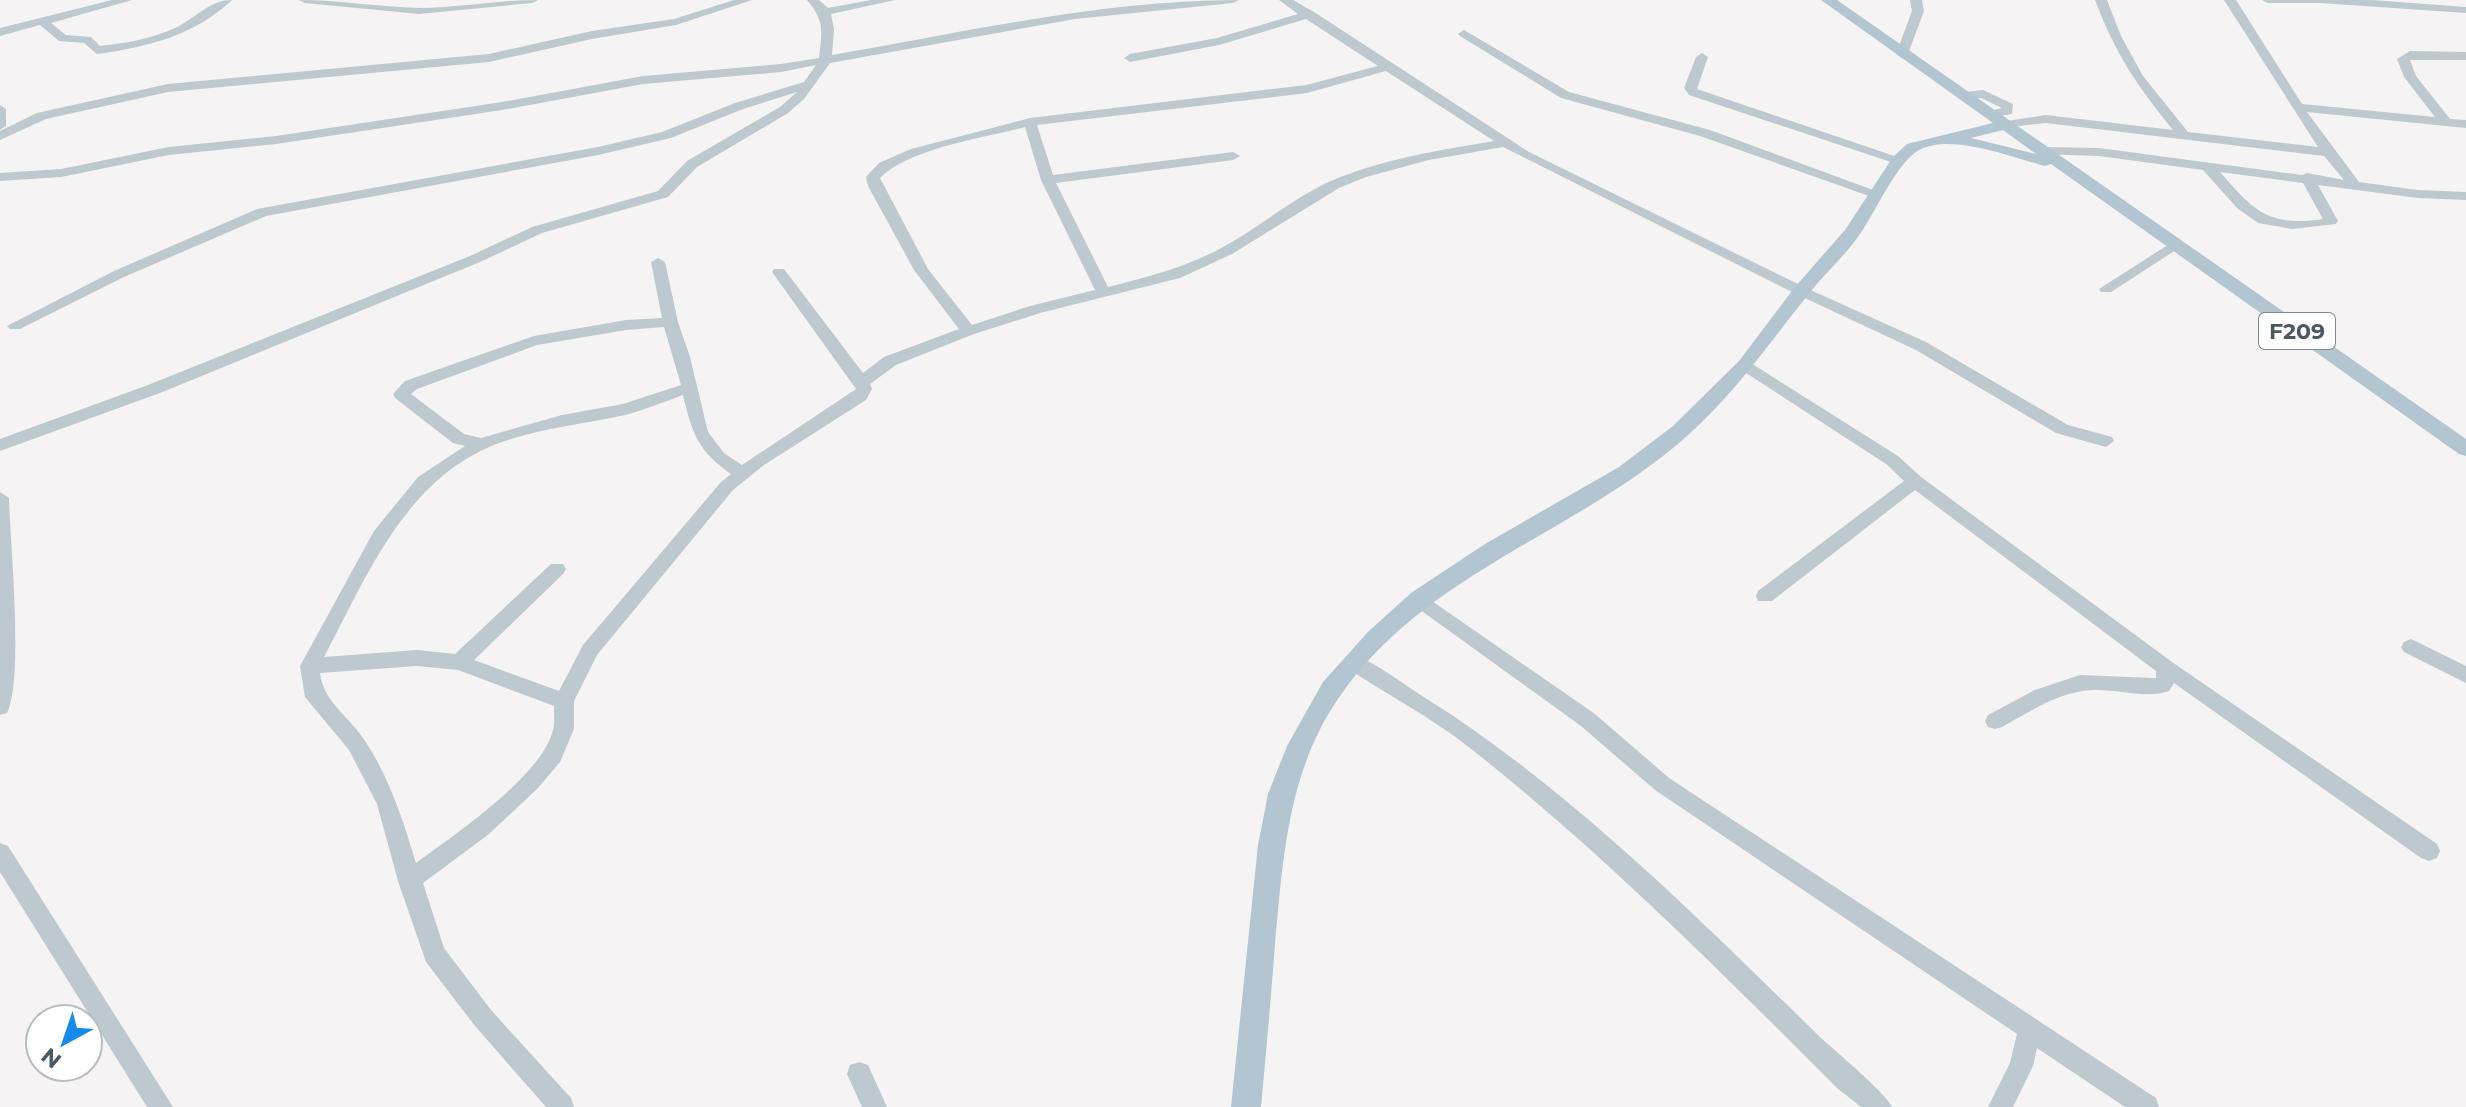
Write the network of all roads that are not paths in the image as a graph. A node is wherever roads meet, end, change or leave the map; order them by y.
1 (126, 0) edge
2 (226, 0) edge
3 (305, 0) edge
4 (532, 0) edge
5 (746, 0) edge
6 (813, 0) edge
7 (889, 0) edge
8 (1233, 0) edge
9 (1285, 0) edge
10 (1828, 0) edge
11 (1916, 0) edge
12 (2101, 0) edge
13 (2230, 0) edge
14 (2268, 0) edge
15 (2316, 0) edge
16 (2323, 0) edge
17 (2440, 4) edge
18 (2466, 10) edge
19 (825, 12) junction
20 (1310, 14) junction
21 (43, 22) junction
22 (0, 32) edge
23 (1464, 34) dead end
24 (2466, 56) edge
25 (1702, 57) dead end
26 (1907, 57) junction
27 (1130, 58) dead end
28 (825, 61) junction
29 (1386, 67) junction
30 (806, 85) junction
31 (1966, 102) junction
32 (2297, 107) junction
33 (0, 109) edge
34 (1030, 122) junction
35 (1997, 122) junction
36 (2446, 122) junction
37 (2466, 124) edge
38 (0, 126) edge
39 (0, 136) edge
40 (1952, 136) junction
41 (2185, 137) junction
42 (1505, 143) junction
43 (2328, 152) junction
44 (1233, 156) dead end
45 (2044, 156) junction
46 (1899, 160) junction
47 (2206, 165) junction
48 (0, 177) edge
49 (2307, 177) junction
50 (1048, 180) junction
51 (2353, 183) junction
52 (1877, 194) junction
53 (2466, 196) edge
54 (2174, 245) junction
55 (658, 262) dead end
56 (779, 272) dead end
57 (2106, 289) dead end
58 (1801, 291) junction
59 (1103, 292) junction
60 (670, 322) junction
61 (15, 326) dead end
62 (969, 331) junction
63 (1746, 365) junction
64 (861, 382) junction
65 (687, 388) junction
66 (2106, 441) dead end
67 (481, 444) junction
68 (0, 445) edge
69 (2466, 449) edge
70 (740, 472) junction
71 (1915, 481) junction
72 (0, 498) edge
73 (557, 569) dead end
74 (1765, 596) dead end
75 (1419, 599) junction
76 (2411, 647) dead end
77 (459, 662) junction
78 (1354, 663) junction
79 (310, 666) junction
80 (2165, 667) junction
81 (2466, 675) edge
82 (564, 701) junction
83 (0, 707) edge
84 (1995, 721) dead end
85 (2429, 851) dead end
86 (0, 853) edge
87 (409, 881) junction
88 (2030, 1027) junction
89 (859, 1074) dead end
90 (161, 1107) edge
91 (562, 1107) edge
92 (875, 1107) edge
93 (1246, 1107) edge
94 (1880, 1107) edge
95 (2000, 1107) edge
96 (2147, 1107) edge

1 - 21 street
2 - 21 street
3 - 4 street
5 - 39 street
6 - 19 street
7 - 19 street
8 - 28 street
9 - 20 street
10 - 26 main road, F209
11 - 26 street
12 - 41 street
13 - 32 street
14 - 15 street
16 - 17 street
17 - 18 street
19 - 28 street
20 - 27 street
20 - 29 street
21 - 22 street
23 - 52 street
24 - 36 street
25 - 46 street
26 - 31 main road, F209
28 - 30 street
28 - 48 street
29 - 34 street
29 - 42 street
30 - 61 street
30 - 68 street
31 - 35 main road, F209
31 - 35 street
31 - 40 main road
32 - 36 street
32 - 43 street
33 - 38 street
34 - 50 street
34 - 62 street
35 - 40 main road
35 - 41 street
35 - 45 main road, F209
36 - 37 street
40 - 45 main road
40 - 46 main road
41 - 43 street
42 - 58 street
42 - 59 street
43 - 51 street
44 - 50 street
45 - 47 street
45 - 54 main road, F209
46 - 52 main road
47 - 49 street
47 - 49 street
49 - 51 street
50 - 59 street
51 - 53 street
52 - 58 main road
54 - 57 street
54 - 69 main road, F209
55 - 60 street
56 - 64 street
58 - 63 main road
58 - 66 street
59 - 62 street
60 - 65 street
60 - 67 street
62 - 64 street
63 - 71 street
63 - 75 main road
64 - 70 street
65 - 67 street
65 - 70 street
67 - 79 street
70 - 82 street
71 - 74 street
71 - 80 street
72 - 83 street
73 - 77 street
75 - 78 main road
75 - 88 street
76 - 81 street
77 - 79 street
77 - 82 street
78 - 93 main road
78 - 94 street
79 - 87 street
80 - 84 street
80 - 85 street
82 - 87 street
86 - 90 street
87 - 91 street
88 - 95 street
88 - 96 street
89 - 92 street

